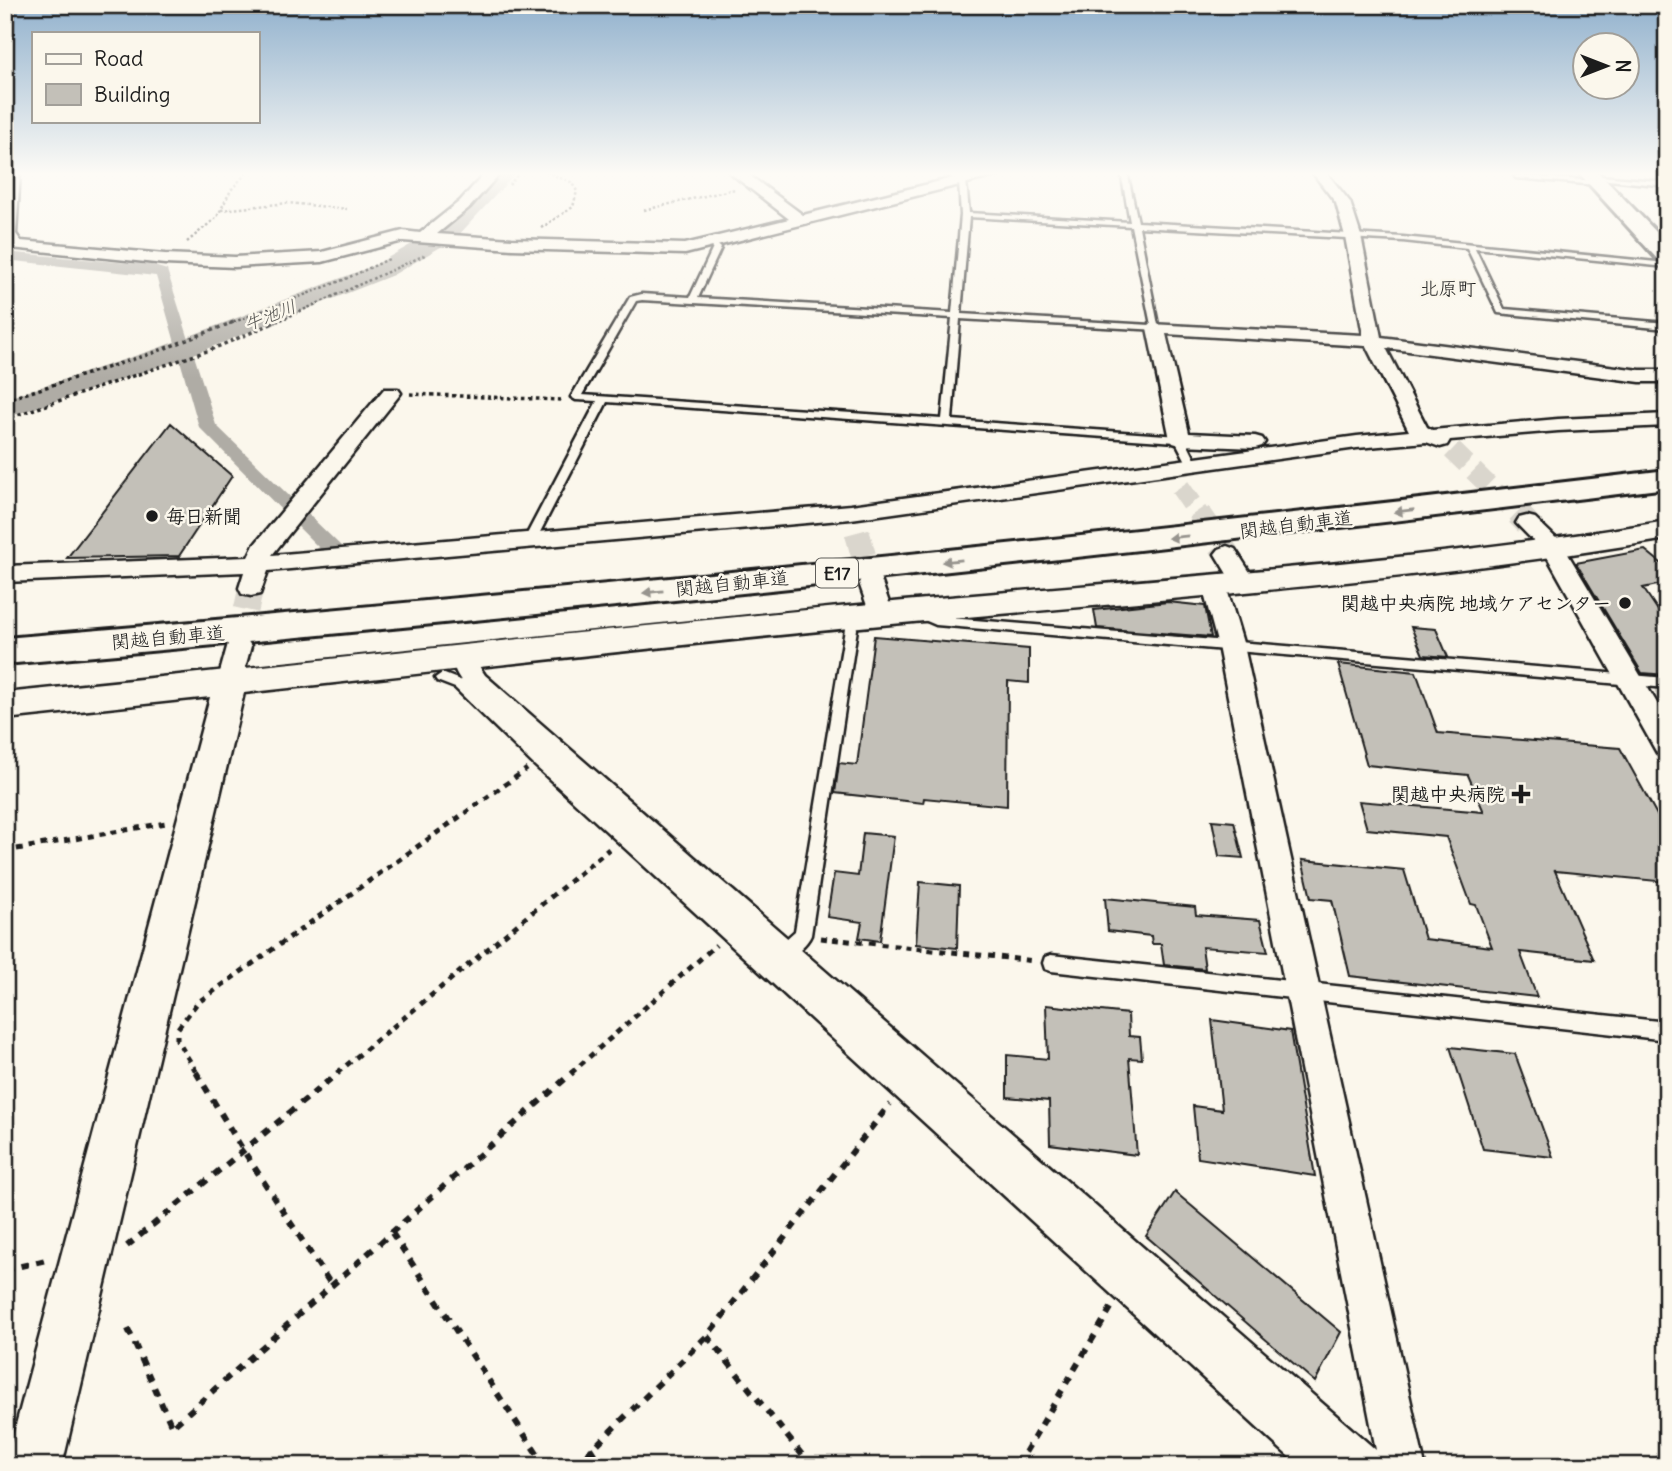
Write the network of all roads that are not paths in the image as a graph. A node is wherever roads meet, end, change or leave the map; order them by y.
1 (383, 241) edge
2 (473, 241) edge
3 (722, 241) edge
4 (962, 241) edge
5 (1139, 241) edge
6 (1354, 241) edge
7 (1407, 241) edge
8 (1651, 241) edge
9 (8, 242) edge
10 (713, 243) junction
11 (1470, 246) junction
12 (1667, 257) edge
13 (1667, 265) edge
14 (693, 300) junction
15 (955, 317) junction
16 (1667, 326) edge
17 (1156, 328) junction
18 (1373, 341) junction
19 (1667, 376) edge
20 (391, 393) road end
21 (604, 398) junction
22 (1667, 420) edge
23 (947, 421) junction
24 (1431, 436) junction
25 (1180, 439) junction
26 (1295, 449) junction
27 (1452, 450) tunnel mouth
28 (1667, 458) edge
29 (1192, 463) junction
30 (1164, 467) junction
31 (1667, 479) edge
32 (1180, 488) tunnel mouth
33 (1527, 523) tunnel mouth
34 (1667, 530) edge
35 (531, 538) junction
36 (1554, 549) junction
37 (1227, 554) tunnel mouth
38 (257, 564) junction
39 (5, 574) edge
40 (871, 583) tunnel mouth
41 (1229, 584) junction
42 (251, 588) tunnel mouth
43 (922, 610) junction
44 (881, 614) junction
45 (849, 617) junction
46 (5, 626) edge
47 (1231, 646) junction
48 (5, 651) edge
49 (234, 664) junction
50 (454, 667) junction
51 (1628, 680) junction
52 (1667, 683) edge
53 (5, 706) edge
54 (1667, 745) edge
55 (793, 944) junction
56 (1051, 963) road end
57 (1302, 991) junction
58 (1667, 1031) edge
59 (33, 1466) edge
60 (1316, 1466) edge
61 (1359, 1466) edge
62 (1402, 1466) edge

1 - 9 street
2 - 10 street
3 - 10 street
4 - 15 lane
5 - 17 lane
6 - 18 street
7 - 11 lane
8 - 12 main road
10 - 14 lane
11 - 13 lane
11 - 16 lane
14 - 15 lane
14 - 21 lane
15 - 17 lane
15 - 23 lane
17 - 18 street
17 - 25 street
18 - 19 street
18 - 24 street
20 - 38 street
21 - 23 lane
21 - 35 lane
22 - 24 street
23 - 25 lane
24 - 26 street
24 - 27 street
25 - 26 street
25 - 29 lane
26 - 29 street
28 - 46 main road, 関越自動車道 / E17
29 - 30 street
30 - 32 street
30 - 35 street
31 -> 48 main road, 関越自動車道 / E17
33 - 36 street
34 - 36 street
35 - 38 street
36 - 41 street
36 - 51 street
37 - 41 street
38 - 39 street
38 - 42 street
40 - 44 street
41 - 43 street
41 - 47 street
43 - 44 street
43 - 47 lane
44 - 45 street
45 - 50 street
45 - 55 lane
47 - 51 lane
47 - 57 street
49 - 50 street
49 - 53 street
49 - 59 street
50 - 55 street
50 - 60 lane
51 - 52 lane
51 - 54 street
55 - 61 street
56 - 57 lane
57 - 58 lane
57 - 62 street

